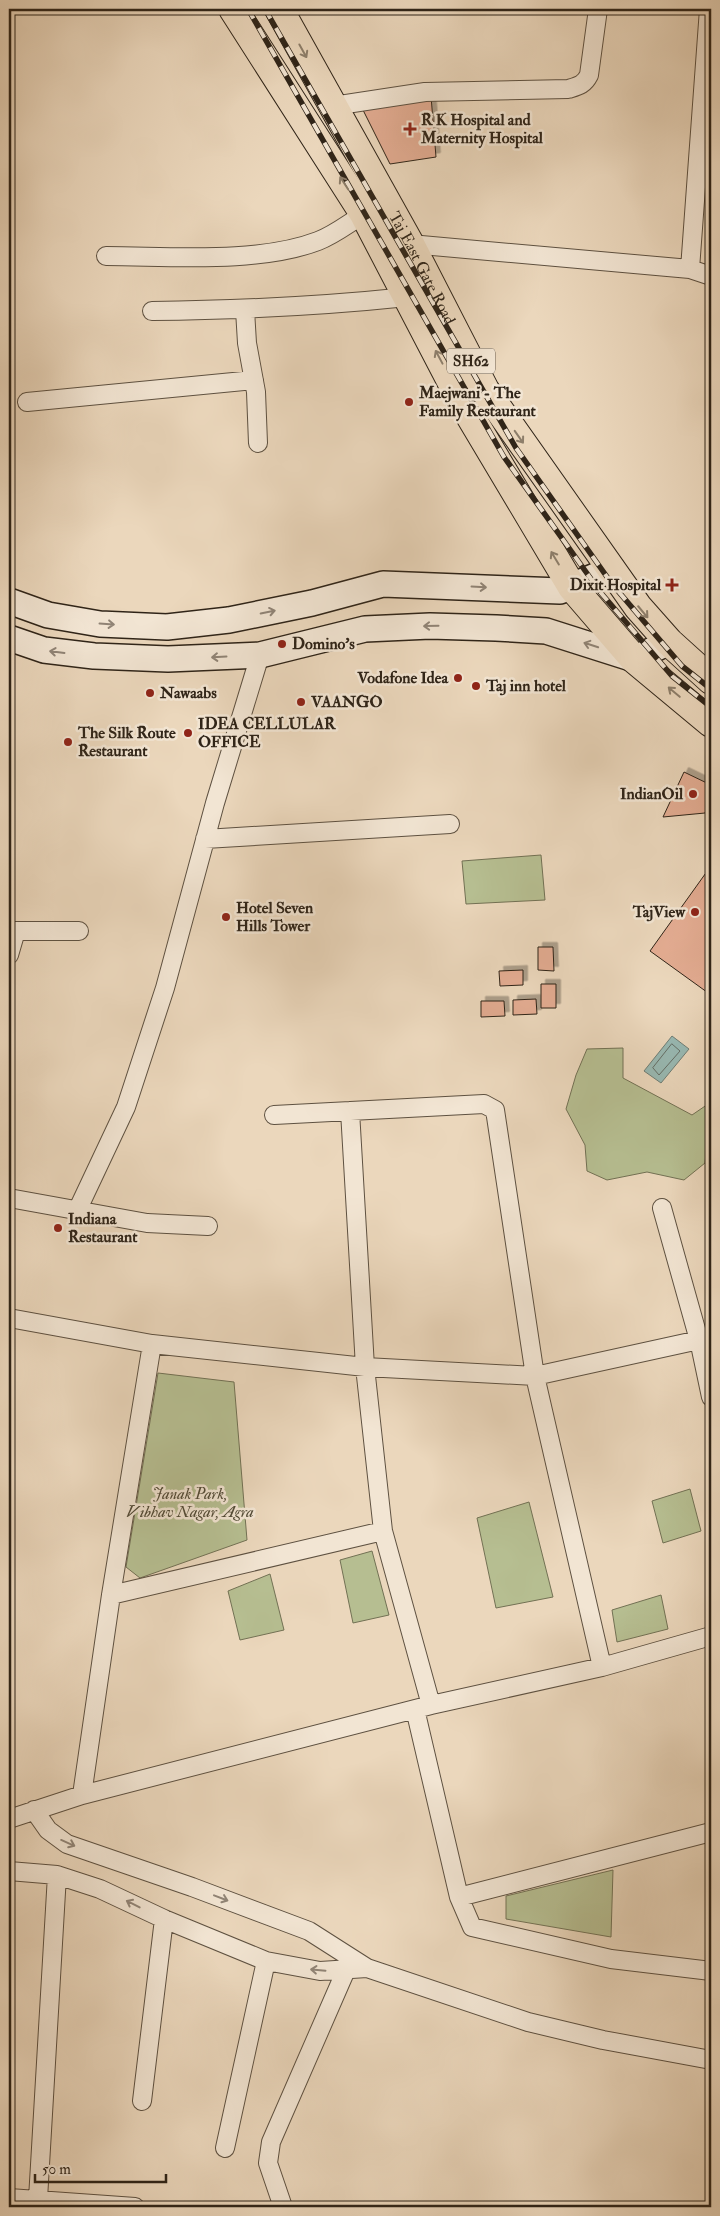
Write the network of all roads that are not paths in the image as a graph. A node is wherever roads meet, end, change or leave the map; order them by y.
1 (233, 9) edge
2 (279, 9) edge
3 (598, 9) edge
4 (709, 9) edge
5 (708, 48) edge
6 (333, 106) junction
7 (364, 214) junction
8 (410, 244) junction
9 (106, 256) dead end
10 (386, 256) junction
11 (690, 269) junction
12 (711, 276) edge
13 (407, 297) junction
14 (245, 310) junction
15 (152, 311) dead end
16 (254, 380) junction
17 (27, 402) dead end
18 (258, 443) dead end
19 (612, 569) junction
20 (572, 588) junction
21 (9, 600) edge
22 (9, 638) edge
23 (669, 642) junction
24 (260, 655) junction
25 (634, 659) junction
26 (711, 680) edge
27 (711, 722) edge
28 (450, 824) dead end
29 (205, 839) junction
30 (12, 931) edge
31 (79, 931) dead end
32 (9, 955) edge
33 (350, 1111) junction
34 (274, 1115) dead end
35 (9, 1198) edge
36 (662, 1208) dead end
37 (77, 1211) junction
38 (208, 1226) dead end
39 (9, 1318) edge
40 (705, 1339) edge
41 (152, 1344) junction
42 (365, 1367) junction
43 (535, 1376) junction
44 (711, 1397) edge
45 (383, 1531) junction
46 (111, 1596) junction
47 (711, 1636) edge
48 (602, 1667) junction
49 (423, 1707) junction
50 (82, 1795) junction
51 (34, 1810) junction
52 (9, 1819) edge
53 (711, 1832) edge
54 (9, 1872) edge
55 (57, 1875) junction
56 (459, 1897) junction
57 (164, 1919) junction
58 (266, 1961) junction
59 (367, 1968) junction
60 (346, 1970) junction
61 (711, 1971) edge
62 (711, 2060) edge
63 (142, 2101) dead end
64 (225, 2148) dead end
65 (9, 2198) edge
66 (38, 2199) junction
67 (135, 2207) edge
68 (283, 2207) edge

7 -> 1 main road, SH62
2 -> 6 main road, Taj East Gate Road / SH62
3 - 6 street
4 - 5 street
5 - 11 street
6 - 8 main road, Taj East Gate Road / SH62
7 - 9 street
7 - 10 main road, SH62
8 - 10 street
8 - 11 street
8 -> 19 main road, Taj East Gate Road / SH62
10 - 13 main road, SH62
11 - 12 street
13 - 14 street
20 -> 13 main road, SH62
14 - 15 street
14 - 16 street
16 - 17 street
16 - 18 street
19 - 20 main road
19 -> 23 main road, Taj East Gate Road / SH62
21 -> 20 main road
20 - 25 main road, SH62
24 -> 22 main road
23 - 25 main road
23 - 26 main road, Taj East Gate Road / SH62
25 -> 24 main road
24 - 29 street
27 -> 25 main road, SH62
28 - 29 street
29 - 37 street
30 - 31 street
30 - 32 street
33 - 34 street
33 - 42 street
33 - 43 street
35 - 37 street
36 - 40 street
37 - 38 street
39 - 41 street
40 - 43 street
40 - 44 street
41 - 42 street
41 - 46 street
42 - 43 street
42 - 45 street
43 - 48 street
45 - 46 street
45 - 49 street
46 - 50 street
47 - 48 street
48 - 49 street
49 - 50 street
49 - 56 street
50 - 51 street
51 - 52 street
51 -> 59 street
53 - 56 street
54 - 55 street
57 -> 55 street
55 - 66 street
56 - 61 street
57 - 58 street
57 - 63 street
60 -> 58 street
58 - 64 street
59 - 60 street
59 - 62 street
60 - 68 street
65 - 66 street
66 - 67 street

